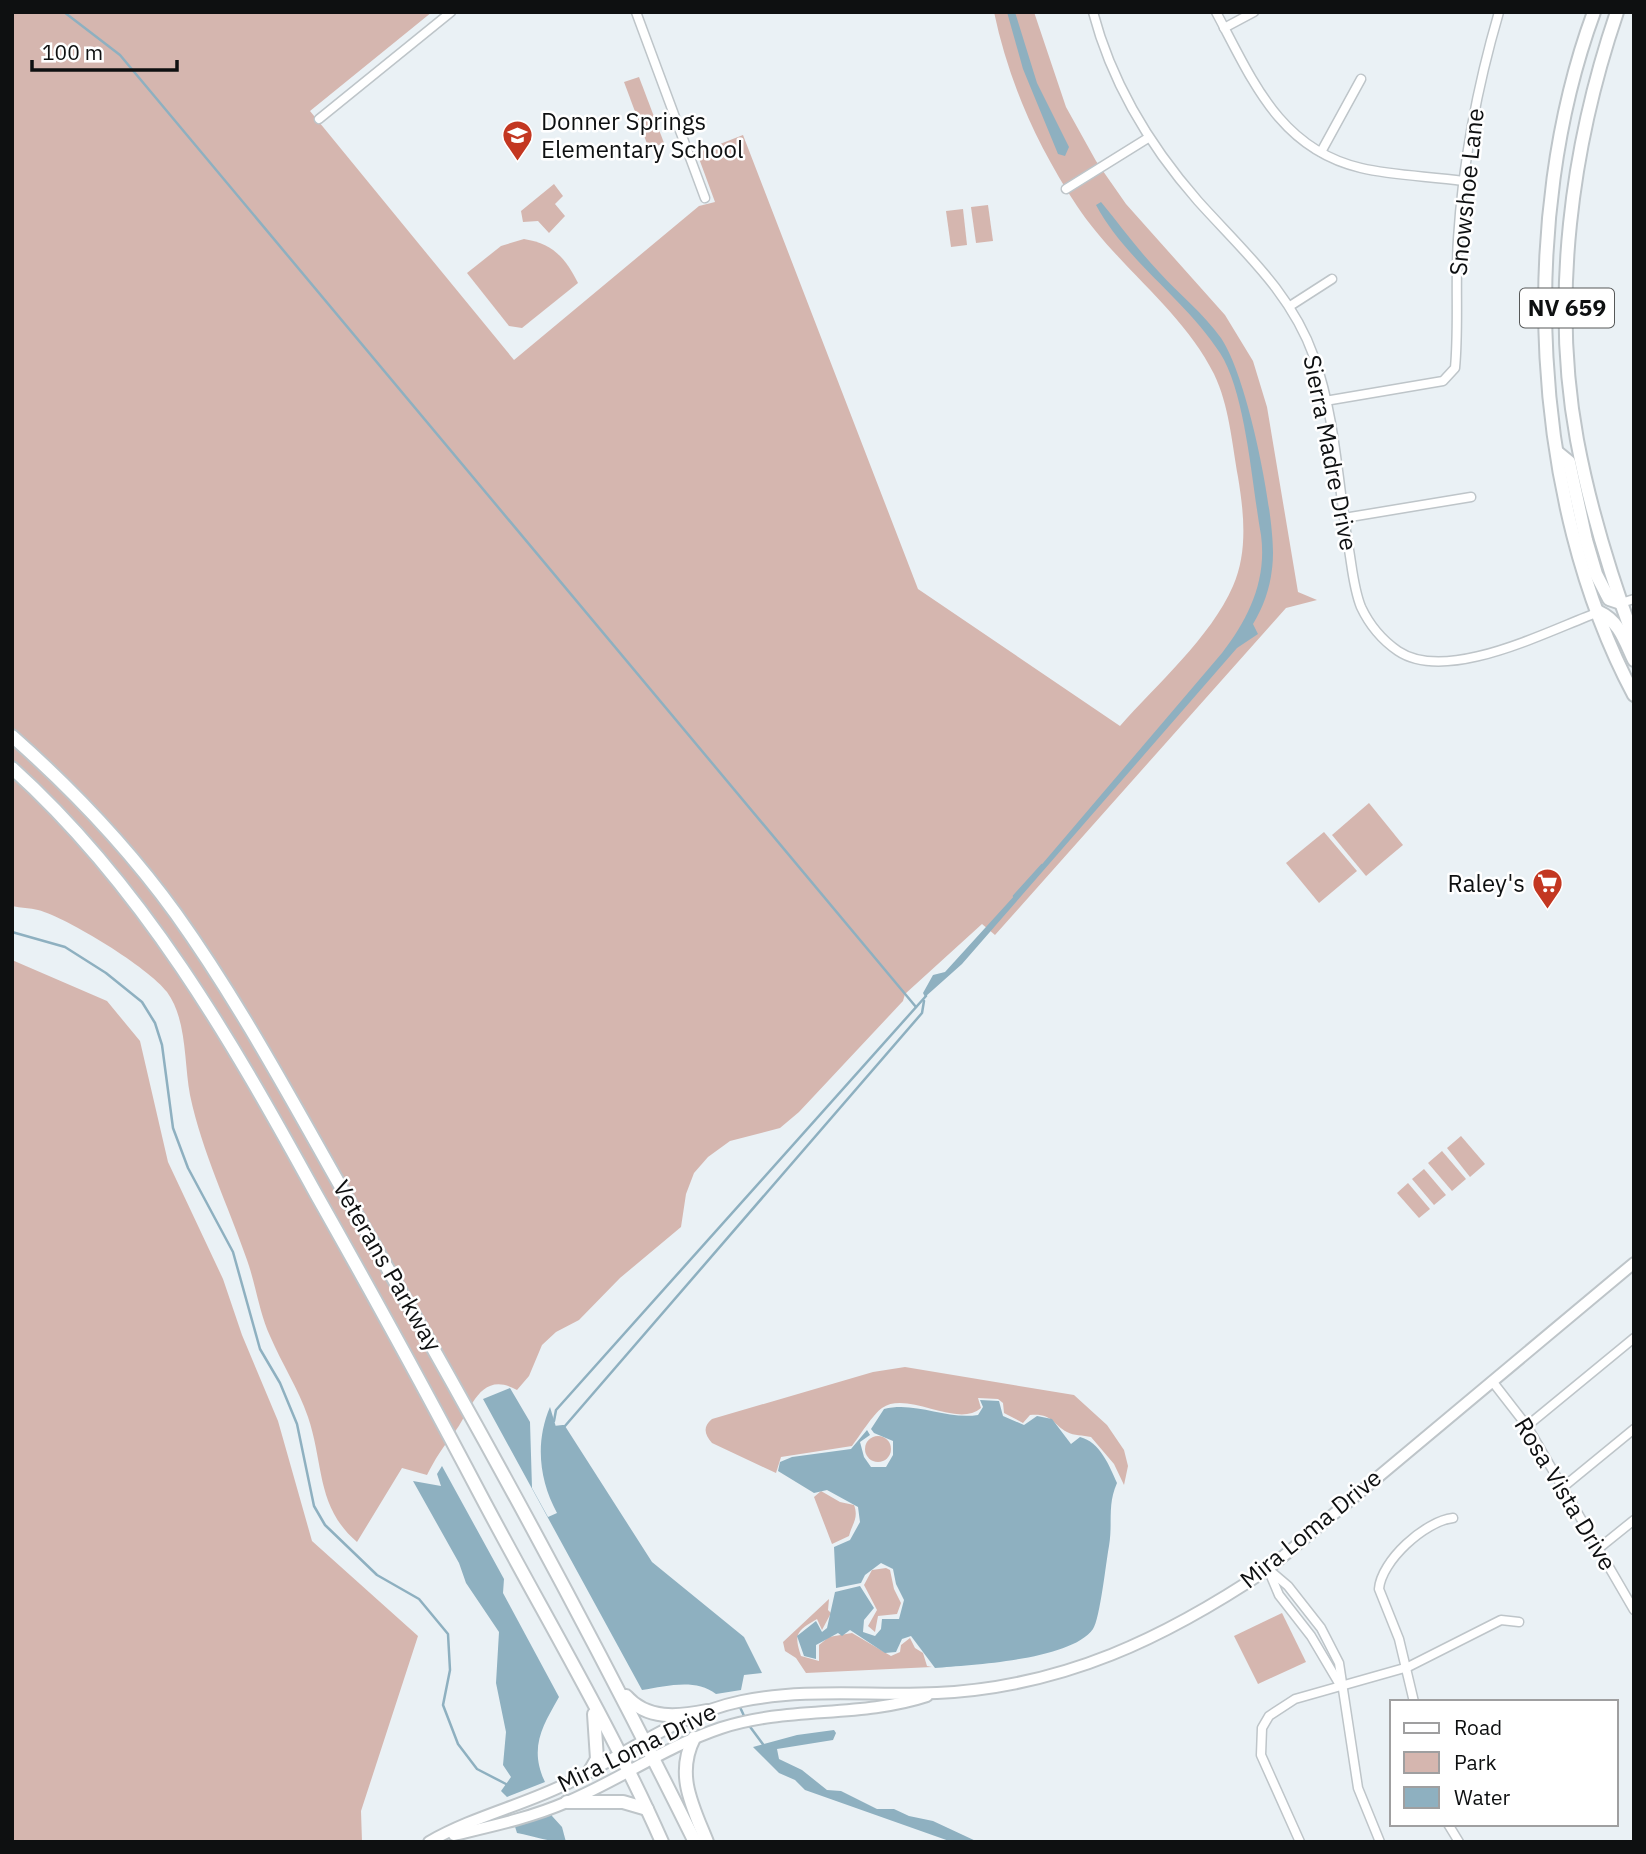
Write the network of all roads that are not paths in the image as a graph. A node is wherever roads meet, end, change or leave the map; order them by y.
1 (451, 12) edge
2 (636, 12) edge
3 (1093, 12) edge
4 (1216, 12) edge
5 (1254, 12) edge
6 (1499, 12) edge
7 (1594, 12) edge
8 (1617, 12) edge
9 (1224, 28) junction
10 (1361, 79) dead end
11 (319, 119) dead end
12 (1148, 138) junction
13 (1321, 152) junction
14 (1463, 181) junction
15 (1066, 189) dead end
16 (705, 198) dead end
17 (1332, 279) dead end
18 (1290, 306) junction
19 (1325, 401) junction
20 (1558, 453) junction
21 (1471, 497) dead end
22 (1344, 518) junction
23 (1634, 599) edge
24 (1621, 603) junction
25 (1599, 612) junction
26 (1634, 639) edge
27 (1634, 660) edge
28 (1634, 695) edge
29 (12, 736) edge
30 (12, 768) edge
31 (1634, 1263) edge
32 (1634, 1338) edge
33 (1492, 1381) junction
34 (1527, 1426) junction
35 (1634, 1429) edge
36 (1562, 1488) junction
37 (1453, 1518) dead end
38 (1634, 1520) edge
39 (1598, 1549) junction
40 (1268, 1569) junction
41 (1634, 1610) edge
42 (1519, 1622) dead end
43 (1408, 1667) junction
44 (1340, 1685) junction
45 (618, 1686) junction
46 (936, 1693) junction
47 (1414, 1700) edge
48 (593, 1703) junction
49 (707, 1711) junction
50 (694, 1738) junction
51 (645, 1740) junction
52 (620, 1753) junction
53 (654, 1759) junction
54 (590, 1771) junction
55 (629, 1771) junction
56 (567, 1802) junction
57 (647, 1809) junction
58 (1449, 1826) edge
59 (430, 1841) edge
60 (662, 1842) edge
61 (695, 1842) edge
62 (707, 1842) edge
63 (1300, 1842) edge
64 (1380, 1842) edge
65 (1459, 1842) edge

1 - 11 street
2 - 16 street
3 - 12 street, Sierra Madre Drive
4 - 9 street
5 - 9 street
6 - 14 street, Snowshoe Lane
7 - 20 main road, NV 659
8 - 24 main road, NV 659
9 - 13 street
10 - 13 street
12 - 15 street
12 - 18 street, Sierra Madre Drive
13 - 14 street
14 - 19 street, Snowshoe Lane
17 - 18 street
18 - 19 street, Sierra Madre Drive
19 - 22 street, Sierra Madre Drive
20 - 24 main road
20 - 25 main road, NV 659
21 - 22 street
22 - 25 street, Sierra Madre Drive
23 - 24 street
24 - 26 main road, NV 659
25 - 27 main road
25 - 28 main road, NV 659
29 - 45 main road, Veterans Parkway
30 - 48 main road, Veterans Parkway
31 - 33 main road, Mira Loma Drive
32 - 34 street
33 - 34 street, Rosa Vista Drive
33 - 40 main road, Mira Loma Drive
34 - 36 street, Rosa Vista Drive
35 - 36 street
36 - 39 street, Rosa Vista Drive
37 - 43 street
38 - 39 street
39 - 41 street, Rosa Vista Drive
40 - 44 street
40 - 44 street
40 - 46 main road, Mira Loma Drive
42 - 43 street
43 - 44 street
43 - 47 street
44 - 63 street
44 - 64 street
45 - 49 main road
45 - 51 main road, Veterans Parkway
46 - 49 main road, Mira Loma Drive
46 - 50 main road, Mira Loma Drive
48 - 52 main road, Veterans Parkway
48 - 54 main road
49 - 51 main road, Mira Loma Drive
50 - 53 main road, Mira Loma Drive
50 - 62 main road
51 - 52 main road, Mira Loma Drive
51 - 53 main road, Veterans Parkway
52 - 54 main road, Mira Loma Drive
52 - 55 main road, Veterans Parkway
53 - 55 main road, Mira Loma Drive
53 - 61 main road, Veterans Parkway
54 - 59 main road, Mira Loma Drive
55 - 56 main road, Mira Loma Drive
55 - 57 main road, Veterans Parkway
56 - 57 main road
56 - 59 main road, Mira Loma Drive
57 - 60 main road, Veterans Parkway
58 - 65 street

